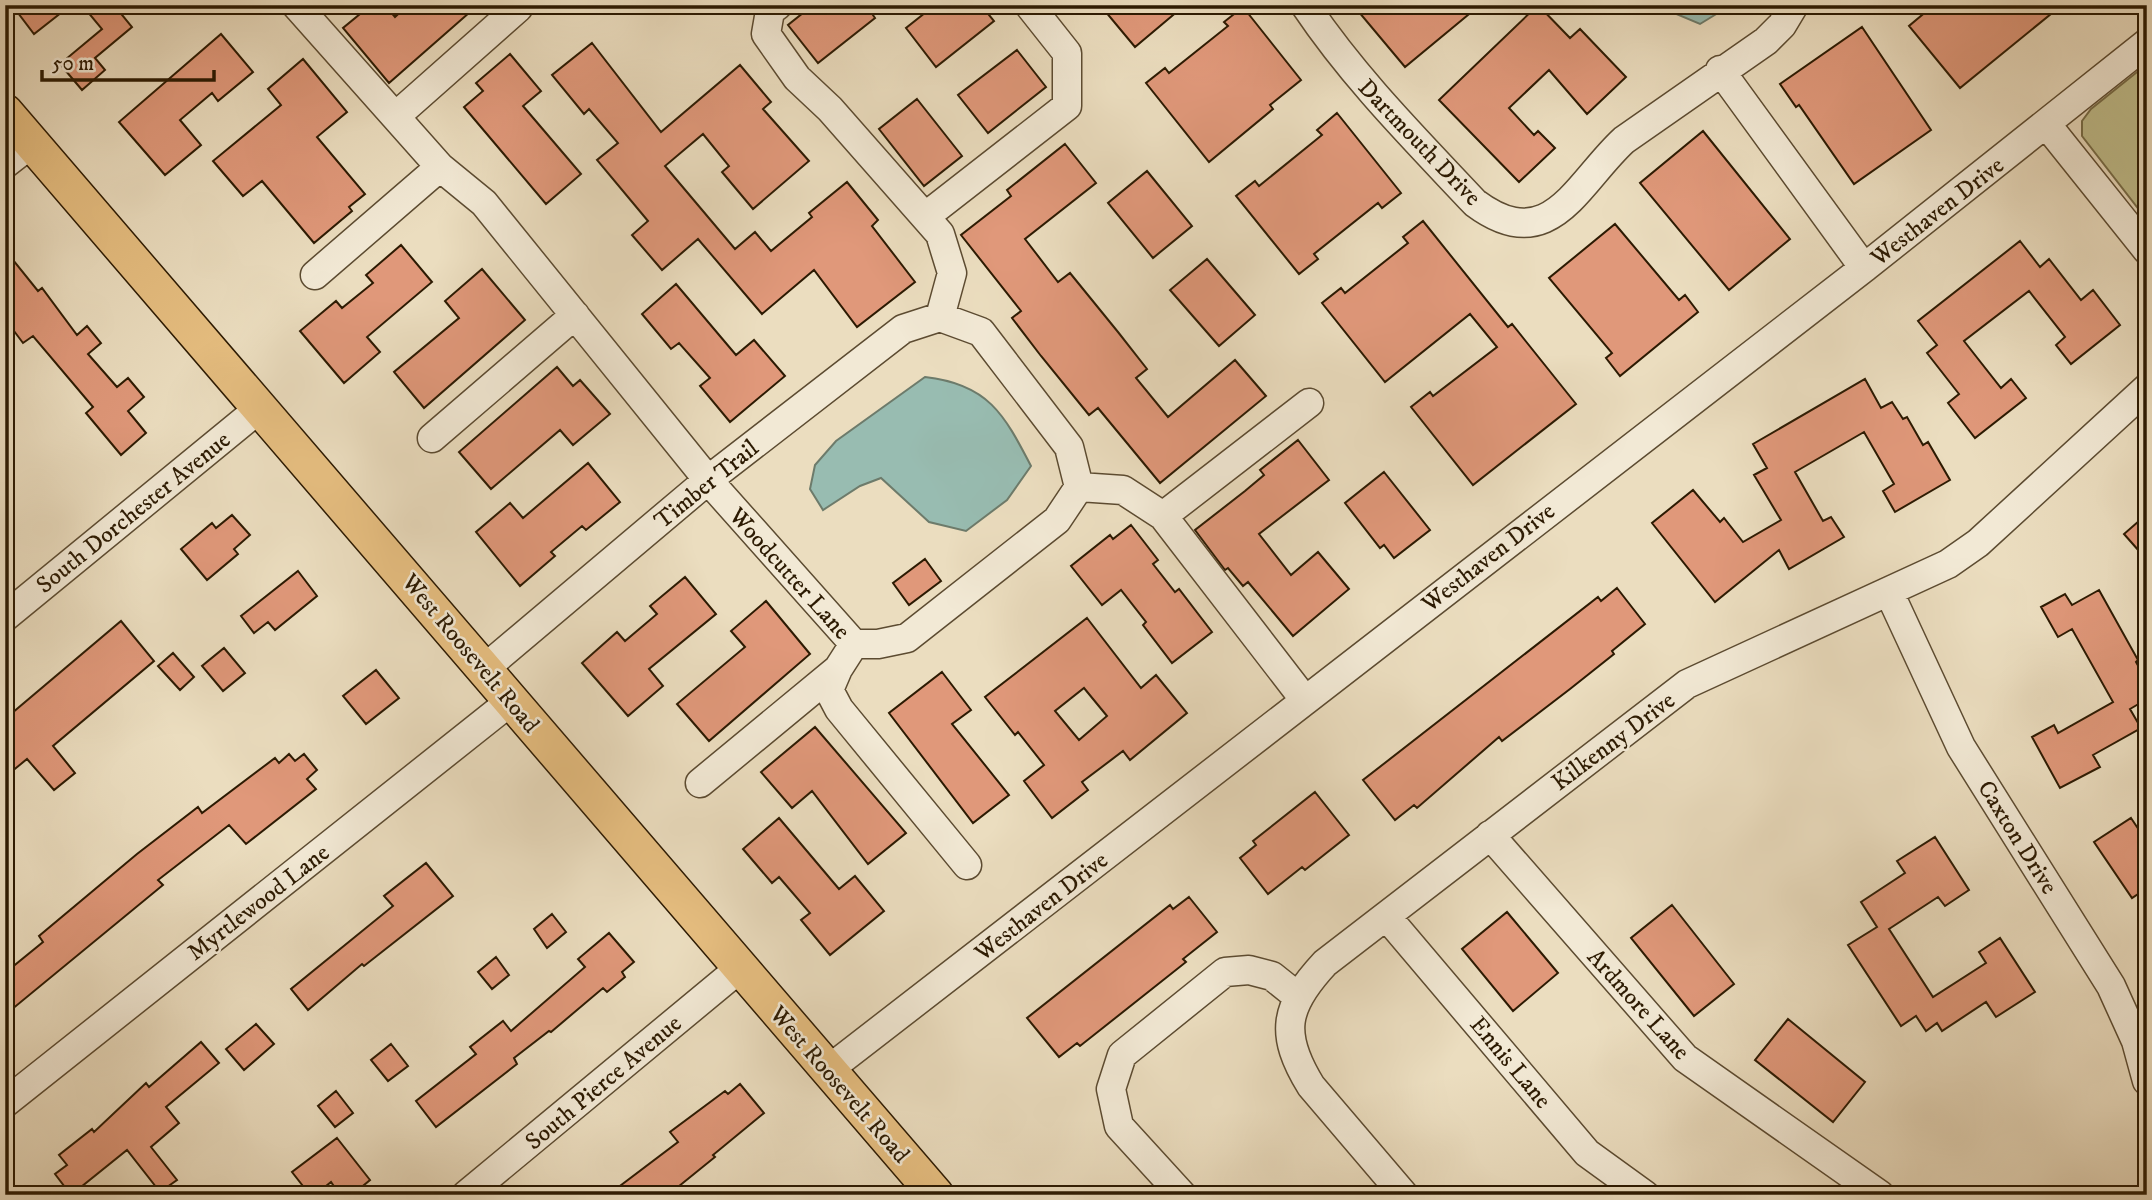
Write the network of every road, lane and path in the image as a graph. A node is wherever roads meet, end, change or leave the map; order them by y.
1 (296, 5) edge
2 (778, 5) edge
3 (1029, 5) edge
4 (1305, 5) edge
5 (1794, 5) edge
6 (518, 8) dead end
7 (2147, 43) edge
8 (1720, 70) junction
9 (5, 112) edge
10 (396, 116) junction
11 (2047, 125) junction
12 (32, 143) junction
13 (5, 164) edge
14 (440, 167) junction
15 (926, 216) junction
16 (2147, 250) edge
17 (1864, 268) junction
18 (315, 275) dead end
19 (575, 315) junction
20 (940, 317) junction
21 (2147, 388) edge
22 (1309, 403) dead end
23 (261, 407) junction
24 (432, 438) dead end
25 (708, 480) junction
26 (1079, 487) junction
27 (1163, 516) junction
28 (1889, 592) junction
29 (5, 617) edge
30 (854, 644) junction
31 (484, 669) junction
32 (838, 669) junction
33 (1304, 699) junction
34 (512, 701) junction
35 (700, 783) dead end
36 (1490, 835) junction
37 (967, 864) dead end
38 (1387, 917) junction
39 (740, 968) junction
40 (1297, 996) junction
41 (828, 1070) junction
42 (2147, 1081) edge
43 (5, 1103) edge
44 (934, 1194) edge
45 (466, 1195) edge
46 (1182, 1195) edge
47 (1404, 1195) edge
48 (1645, 1195) edge
49 (1880, 1195) edge

1 - 10 street, Woodcutter Lane
2 - 15 street
3 - 15 street
4 - 8 street, Dartmouth Drive
5 - 8 street, Dartmouth Drive
6 - 10 street
7 - 11 street, Westhaven Drive
8 - 17 street
9 - 12 main road, West Roosevelt Road
10 - 14 street, Woodcutter Lane
11 - 16 street
11 - 17 street, Westhaven Drive
12 - 13 street
12 - 23 main road, West Roosevelt Road
14 - 18 street
14 - 19 street, Woodcutter Lane
15 - 20 street
17 - 33 street, Westhaven Drive
19 - 24 street
19 - 25 street, Woodcutter Lane
20 - 25 street, Timber Trail
20 - 26 street
21 - 28 street, Kilkenny Drive
22 - 27 street
23 - 29 street, South Dorchester Avenue
23 - 31 main road, West Roosevelt Road
25 - 30 street, Woodcutter Lane
25 - 31 street, Timber Trail
26 - 27 street
26 - 30 street
27 - 33 street
28 - 36 street, Kilkenny Drive
28 - 42 street, Caxton Drive
30 - 32 street, Woodcutter Lane
31 - 34 main road, West Roosevelt Road
32 - 35 street, Woodcutter Lane
32 - 37 street, Woodcutter Lane
33 - 41 street, Westhaven Drive
34 - 39 main road, West Roosevelt Road
34 - 43 street, Myrtlewood Lane
36 - 38 street, Kilkenny Drive
36 - 49 street, Ardmore Lane
38 - 40 street, Kilkenny Drive
38 - 48 street, Ennis Lane
39 - 41 main road, West Roosevelt Road
39 - 45 street, South Pierce Avenue
40 - 46 street
40 - 47 street, Kilkenny Drive
41 - 44 main road, West Roosevelt Road

